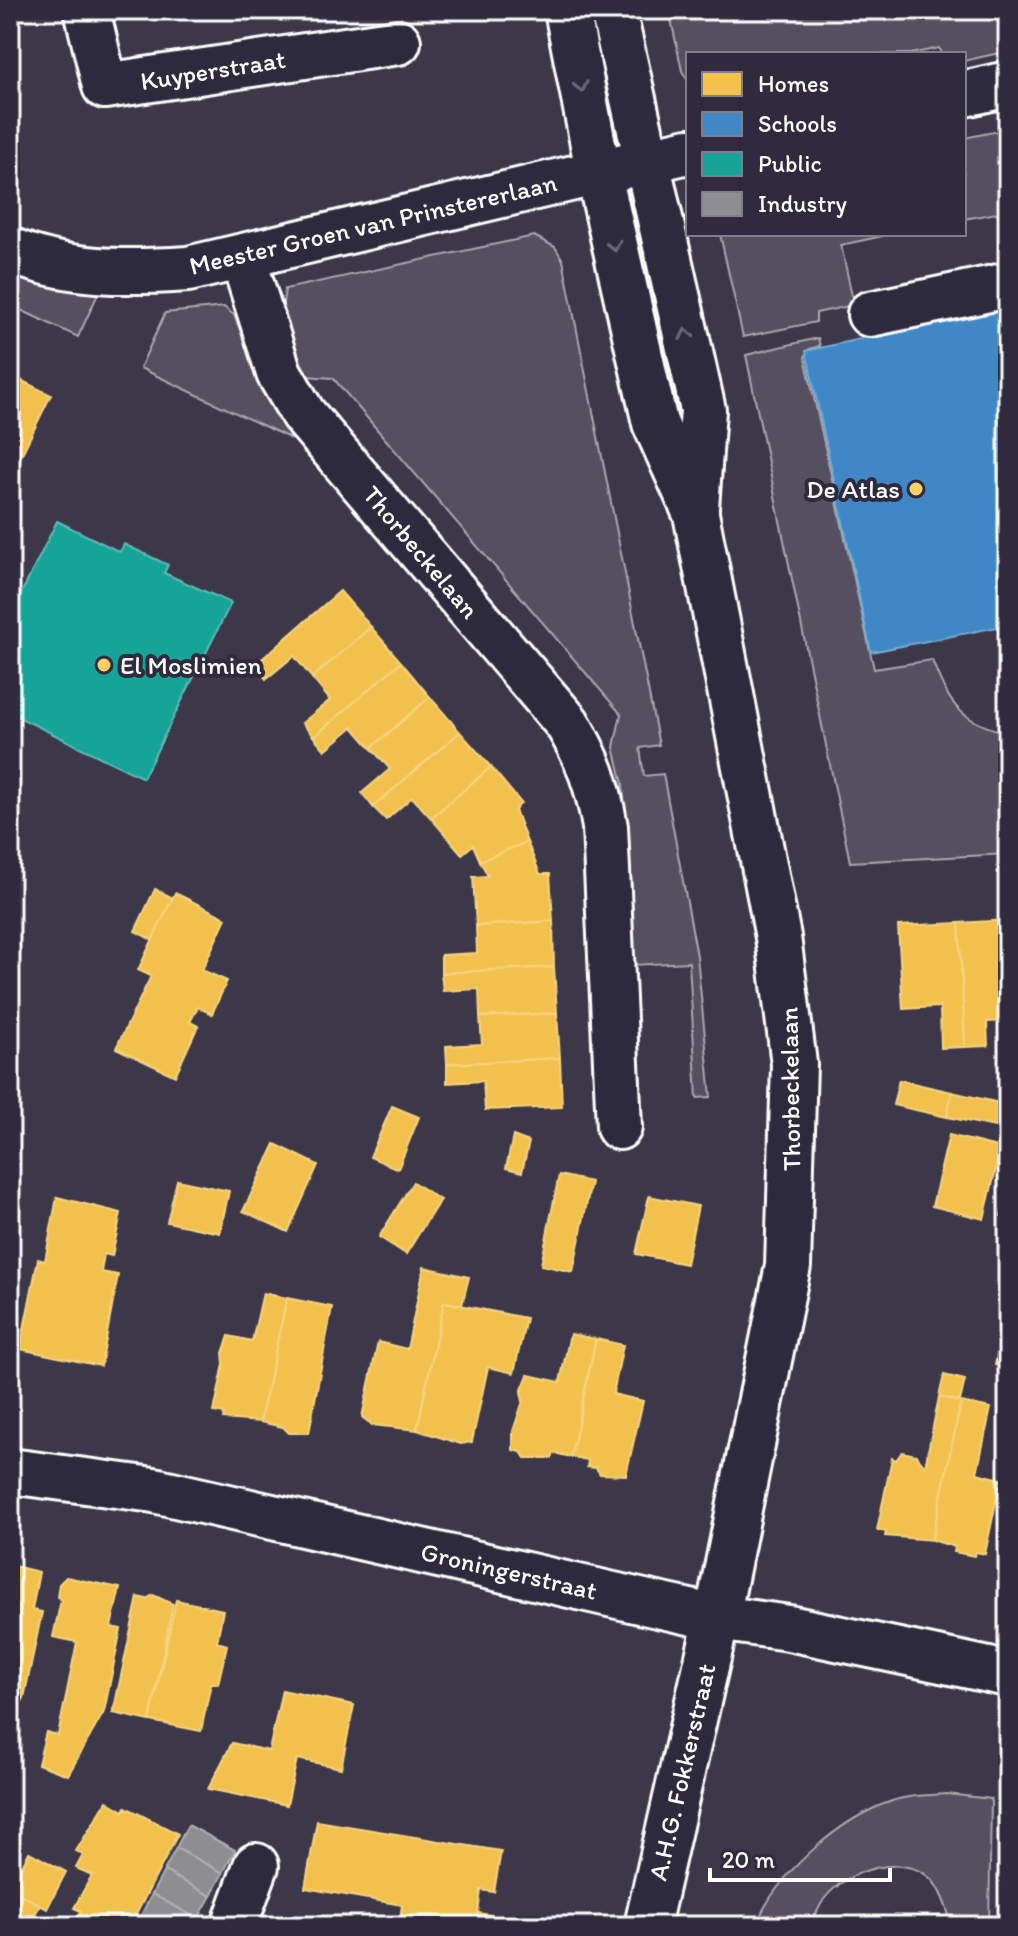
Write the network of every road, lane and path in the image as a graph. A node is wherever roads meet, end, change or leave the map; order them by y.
1 (87, 10) edge
2 (567, 10) edge
3 (613, 10) edge
4 (398, 42) dead end
5 (1008, 84) edge
6 (966, 94) edge
7 (667, 155) edge
8 (598, 170) junction
9 (10, 250) edge
10 (243, 258) junction
11 (1008, 285) edge
12 (870, 314) dead end
13 (696, 514) junction
14 (619, 1127) dead end
15 (10, 1471) edge
16 (717, 1618) junction
17 (1008, 1674) edge
18 (256, 1866) dead end
19 (234, 1926) edge
20 (647, 1926) edge

1 - 4 street, Kuyperstraat
2 -> 8 street, Thorbeckelaan
3 - 7 street, Thorbeckelaan
5 - 6 street
7 - 8 street, Meester Groen van Prinstererlaan
13 -> 7 street, Thorbeckelaan
8 - 10 street, Meester Groen van Prinstererlaan
8 -> 13 street, Thorbeckelaan
9 - 10 street, Meester Groen van Prinstererlaan
10 - 14 street, Thorbeckelaan
11 - 12 street
13 - 16 street, Thorbeckelaan
15 - 16 street, Groningerstraat
16 - 17 street, Groningerstraat
16 - 20 street, A.H.G. Fokkerstraat
18 - 19 street

